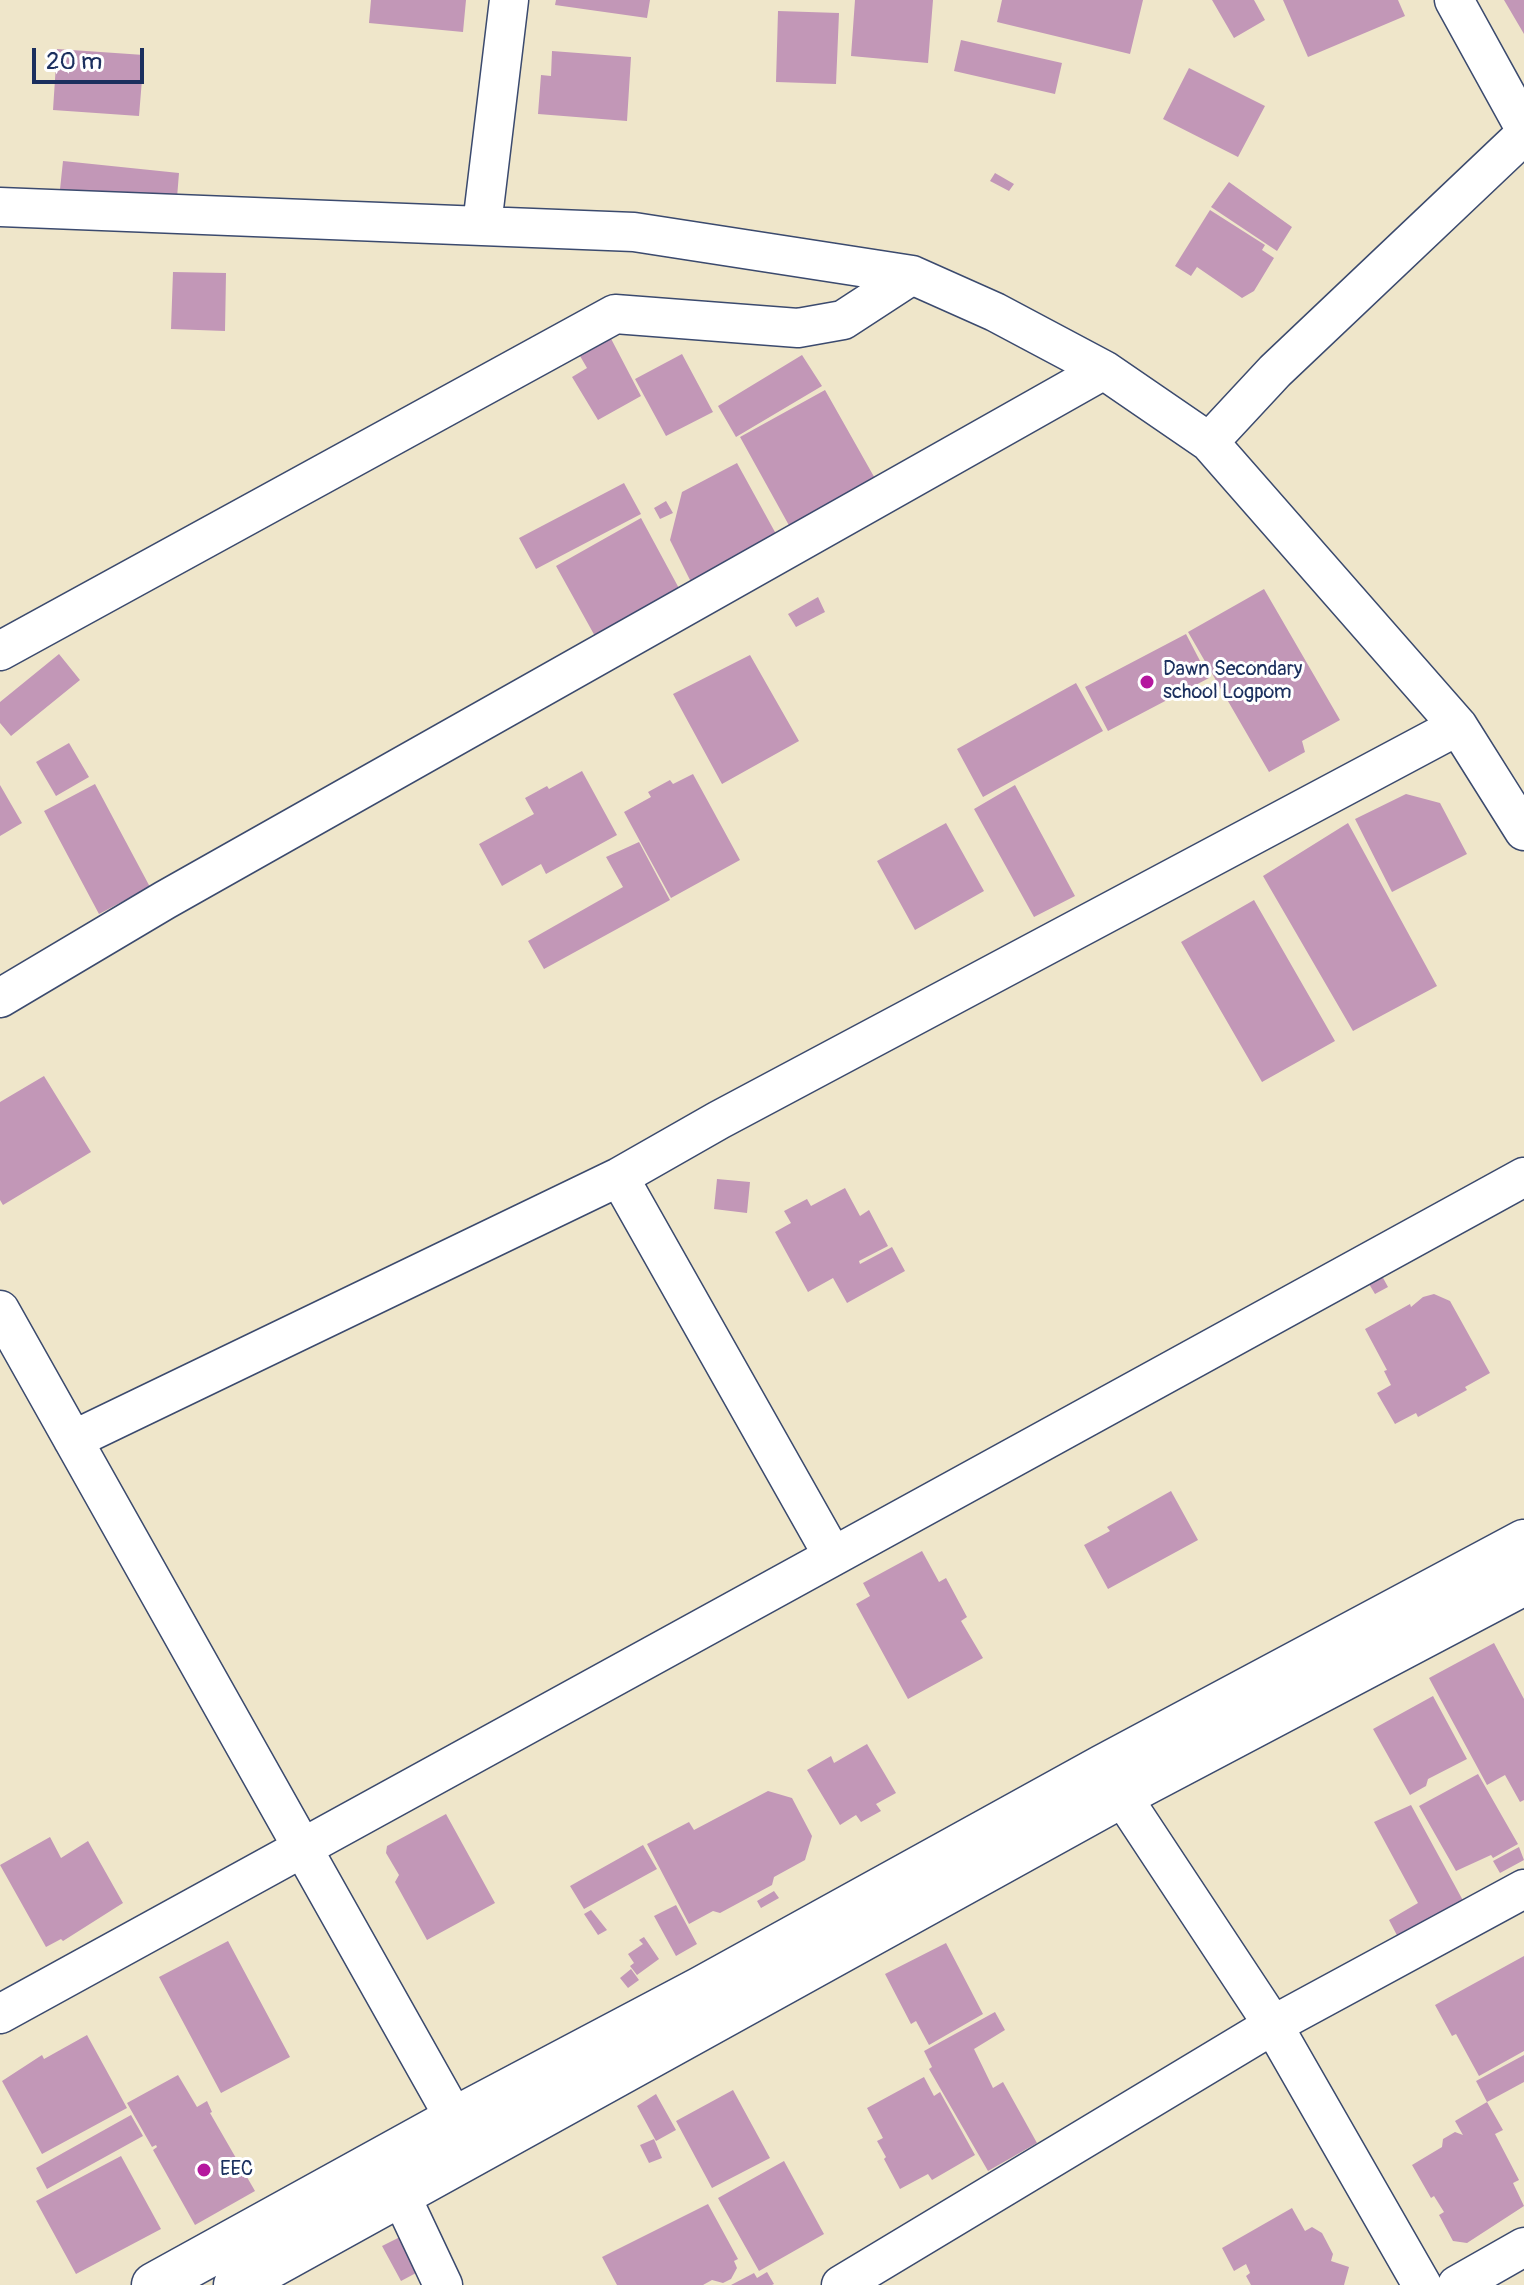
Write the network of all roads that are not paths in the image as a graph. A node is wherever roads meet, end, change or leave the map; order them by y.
1 (509, 0) edge
2 (1454, 0) edge
3 (1524, 127) edge
4 (1524, 135) edge
5 (0, 207) edge
6 (482, 225) junction
7 (912, 275) junction
8 (1104, 370) junction
9 (1209, 442) junction
10 (0, 651) edge
11 (1458, 726) junction
12 (1524, 831) edge
13 (0, 998) edge
14 (619, 1177) junction
15 (1524, 1177) edge
16 (0, 1310) edge
17 (73, 1440) junction
18 (1524, 1542) edge
19 (833, 1556) junction
20 (1524, 1583) edge
21 (1113, 1781) junction
22 (302, 1847) junction
23 (1524, 1889) edge
24 (4, 2001) edge
25 (1273, 2025) junction
26 (465, 2137) junction
27 (401, 2196) junction
28 (1524, 2247) edge
29 (154, 2285) edge
30 (236, 2285) edge
31 (443, 2285) edge
32 (841, 2285) edge
33 (1422, 2285) edge
34 (1457, 2285) edge

1 - 6 street
2 - 3 street
4 - 9 street
5 - 6 street
6 - 7 street
7 - 8 street
7 - 10 street
8 - 9 street
8 - 13 street
9 - 11 street
11 - 12 street
11 - 14 street
14 - 17 street
14 - 19 street
15 - 19 street
16 - 17 street
17 - 22 street
18 - 21 main road
19 - 22 street
20 - 21 main road
21 - 25 street
21 - 26 main road
22 - 24 street
22 - 26 street
23 - 25 street
25 - 32 street
25 - 33 street
26 - 27 main road
26 - 29 main road
27 - 30 main road
27 - 31 street
28 - 34 street

